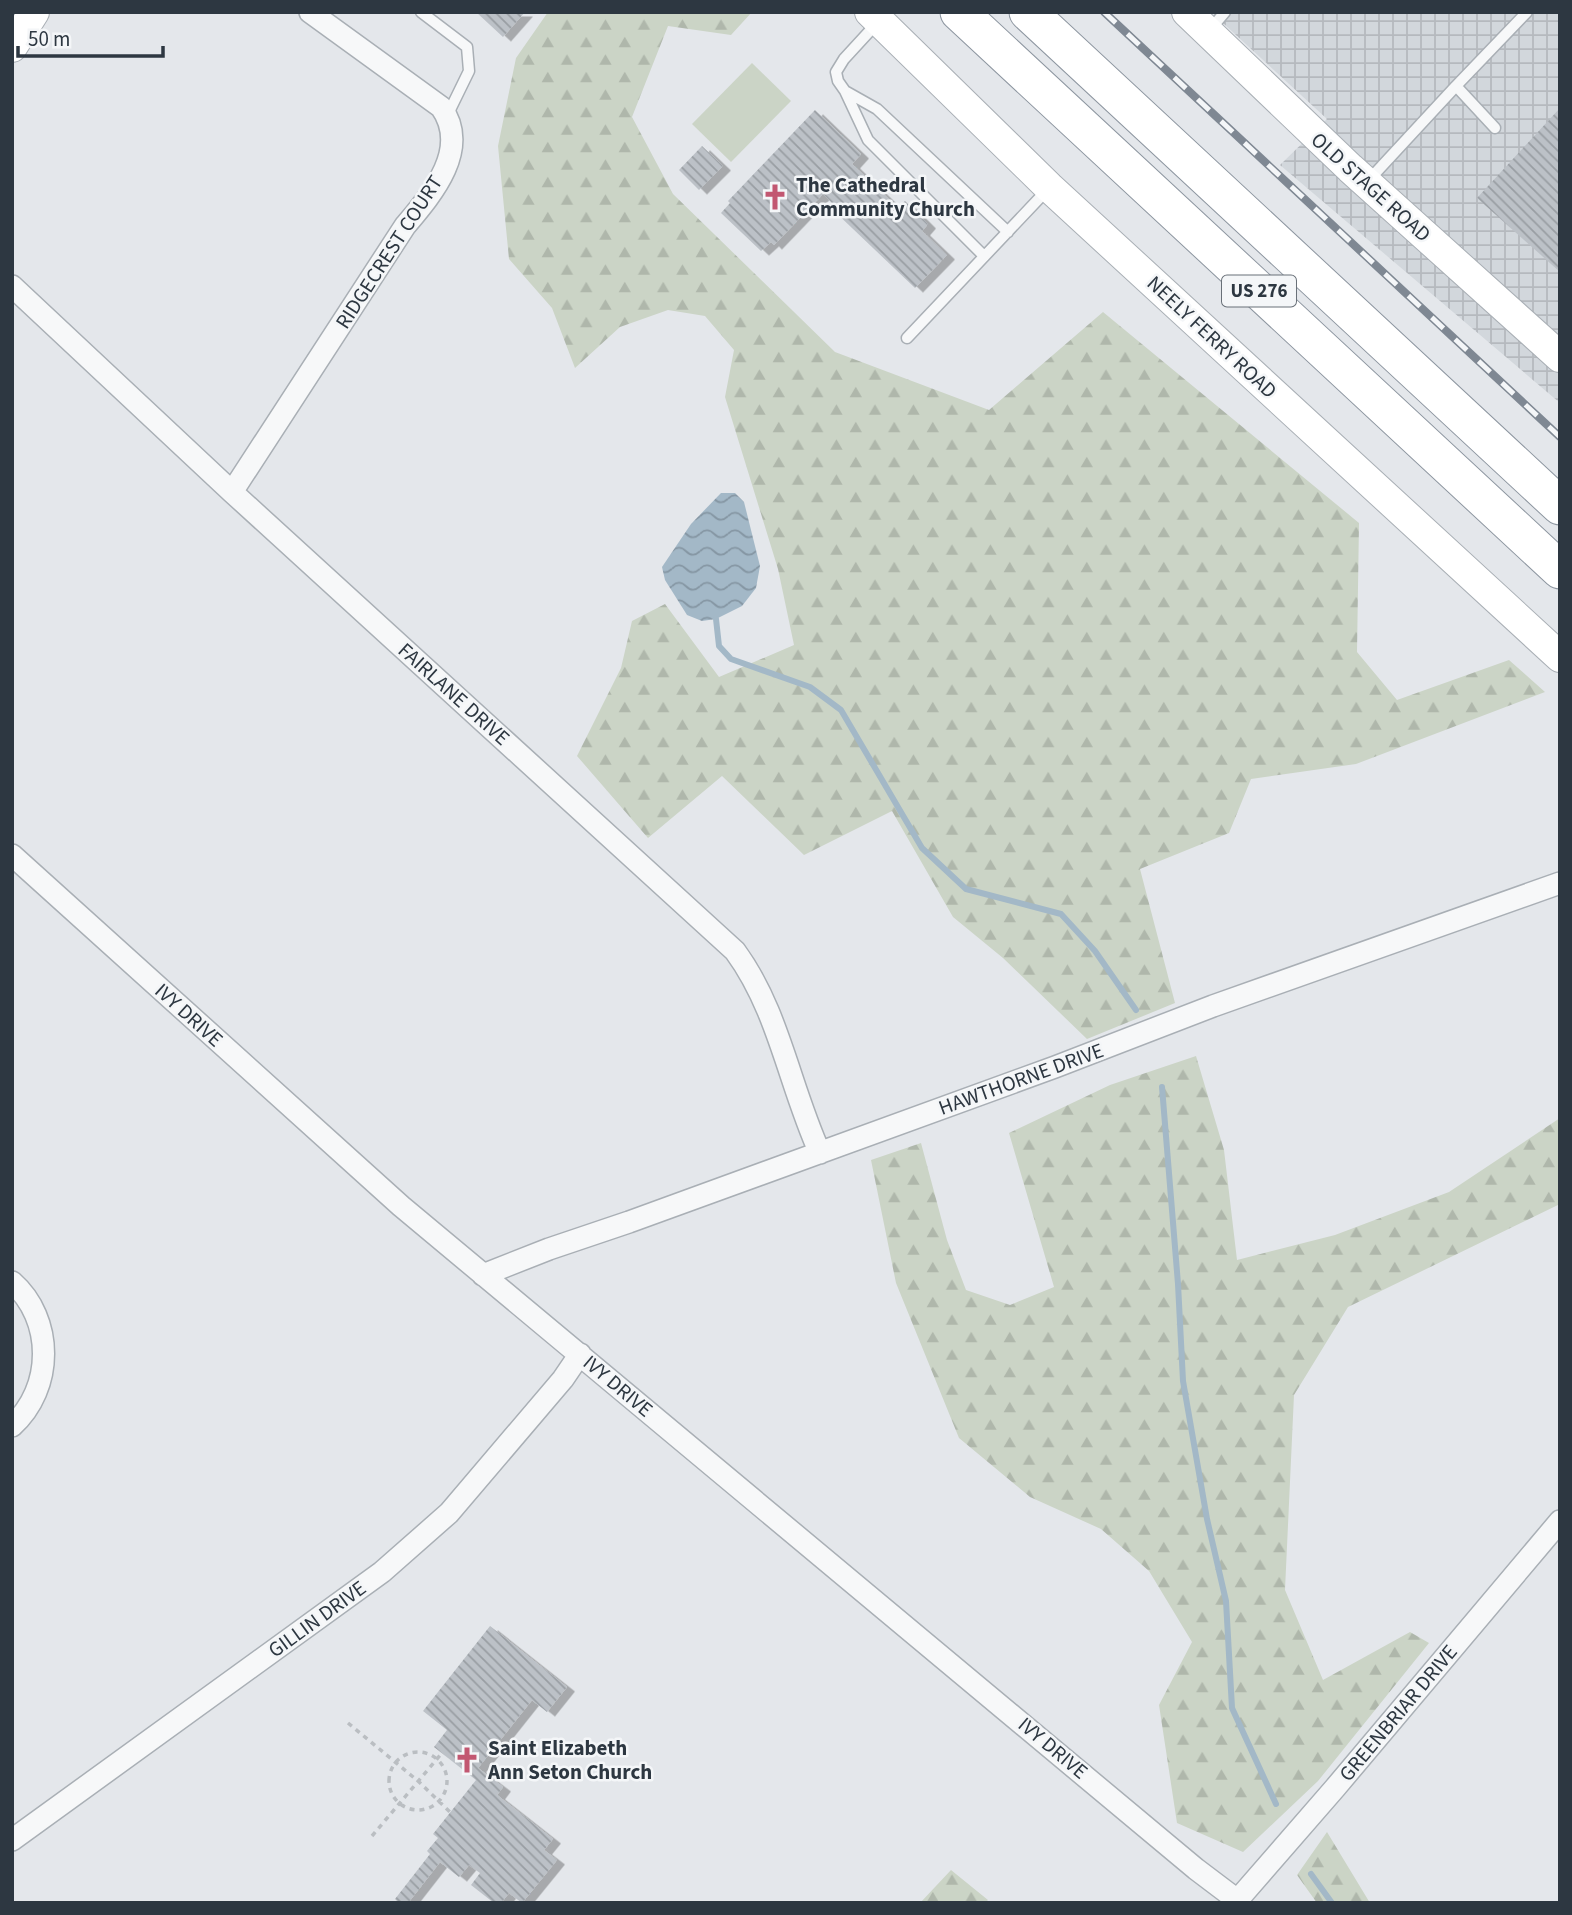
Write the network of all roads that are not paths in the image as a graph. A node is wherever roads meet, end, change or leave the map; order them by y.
1 (34, 12) edge
2 (310, 12) edge
3 (421, 12) edge
4 (959, 12) edge
5 (1028, 12) edge
6 (1527, 12) edge
7 (875, 16) edge
8 (1206, 19) edge
9 (12, 47) edge
10 (1456, 86) junction
11 (845, 92) junction
12 (447, 116) junction
13 (1496, 128) dead end
14 (1366, 183) junction
15 (1049, 187) junction
16 (1007, 232) junction
17 (984, 256) junction
18 (12, 286) edge
19 (907, 338) dead end
20 (1560, 357) edge
21 (232, 492) junction
22 (1560, 506) edge
23 (1560, 570) edge
24 (1560, 657) edge
25 (12, 855) edge
26 (1560, 883) edge
27 (820, 1153) junction
28 (483, 1275) junction
29 (12, 1282) edge
30 (580, 1354) junction
31 (12, 1426) edge
32 (1560, 1521) edge
33 (12, 1840) edge
34 (1236, 1901) edge

1 - 9 street
2 - 12 street
3 - 12 lane
4 - 23 highway, US 276
5 - 22 highway, US 276
6 - 10 lane
7 - 11 lane
7 - 15 street, NEELY FERRY ROAD
8 - 14 street, OLD STAGE ROAD
10 - 13 lane
10 - 14 lane
11 - 16 lane
11 - 17 lane
12 - 21 street, RIDGECREST COURT
14 - 20 street, OLD STAGE ROAD
15 - 16 lane
15 - 24 street, NEELY FERRY ROAD
16 - 17 lane
17 - 19 lane
18 - 21 street, FAIRLANE DRIVE
21 - 27 street, FAIRLANE DRIVE
25 - 28 street, IVY DRIVE
26 - 27 street, HAWTHORNE DRIVE
27 - 28 street, HAWTHORNE DRIVE
28 - 30 street, IVY DRIVE
29 - 31 street
30 - 33 street, GILLIN DRIVE
30 - 34 street, IVY DRIVE
32 - 34 street, GREENBRIAR DRIVE

